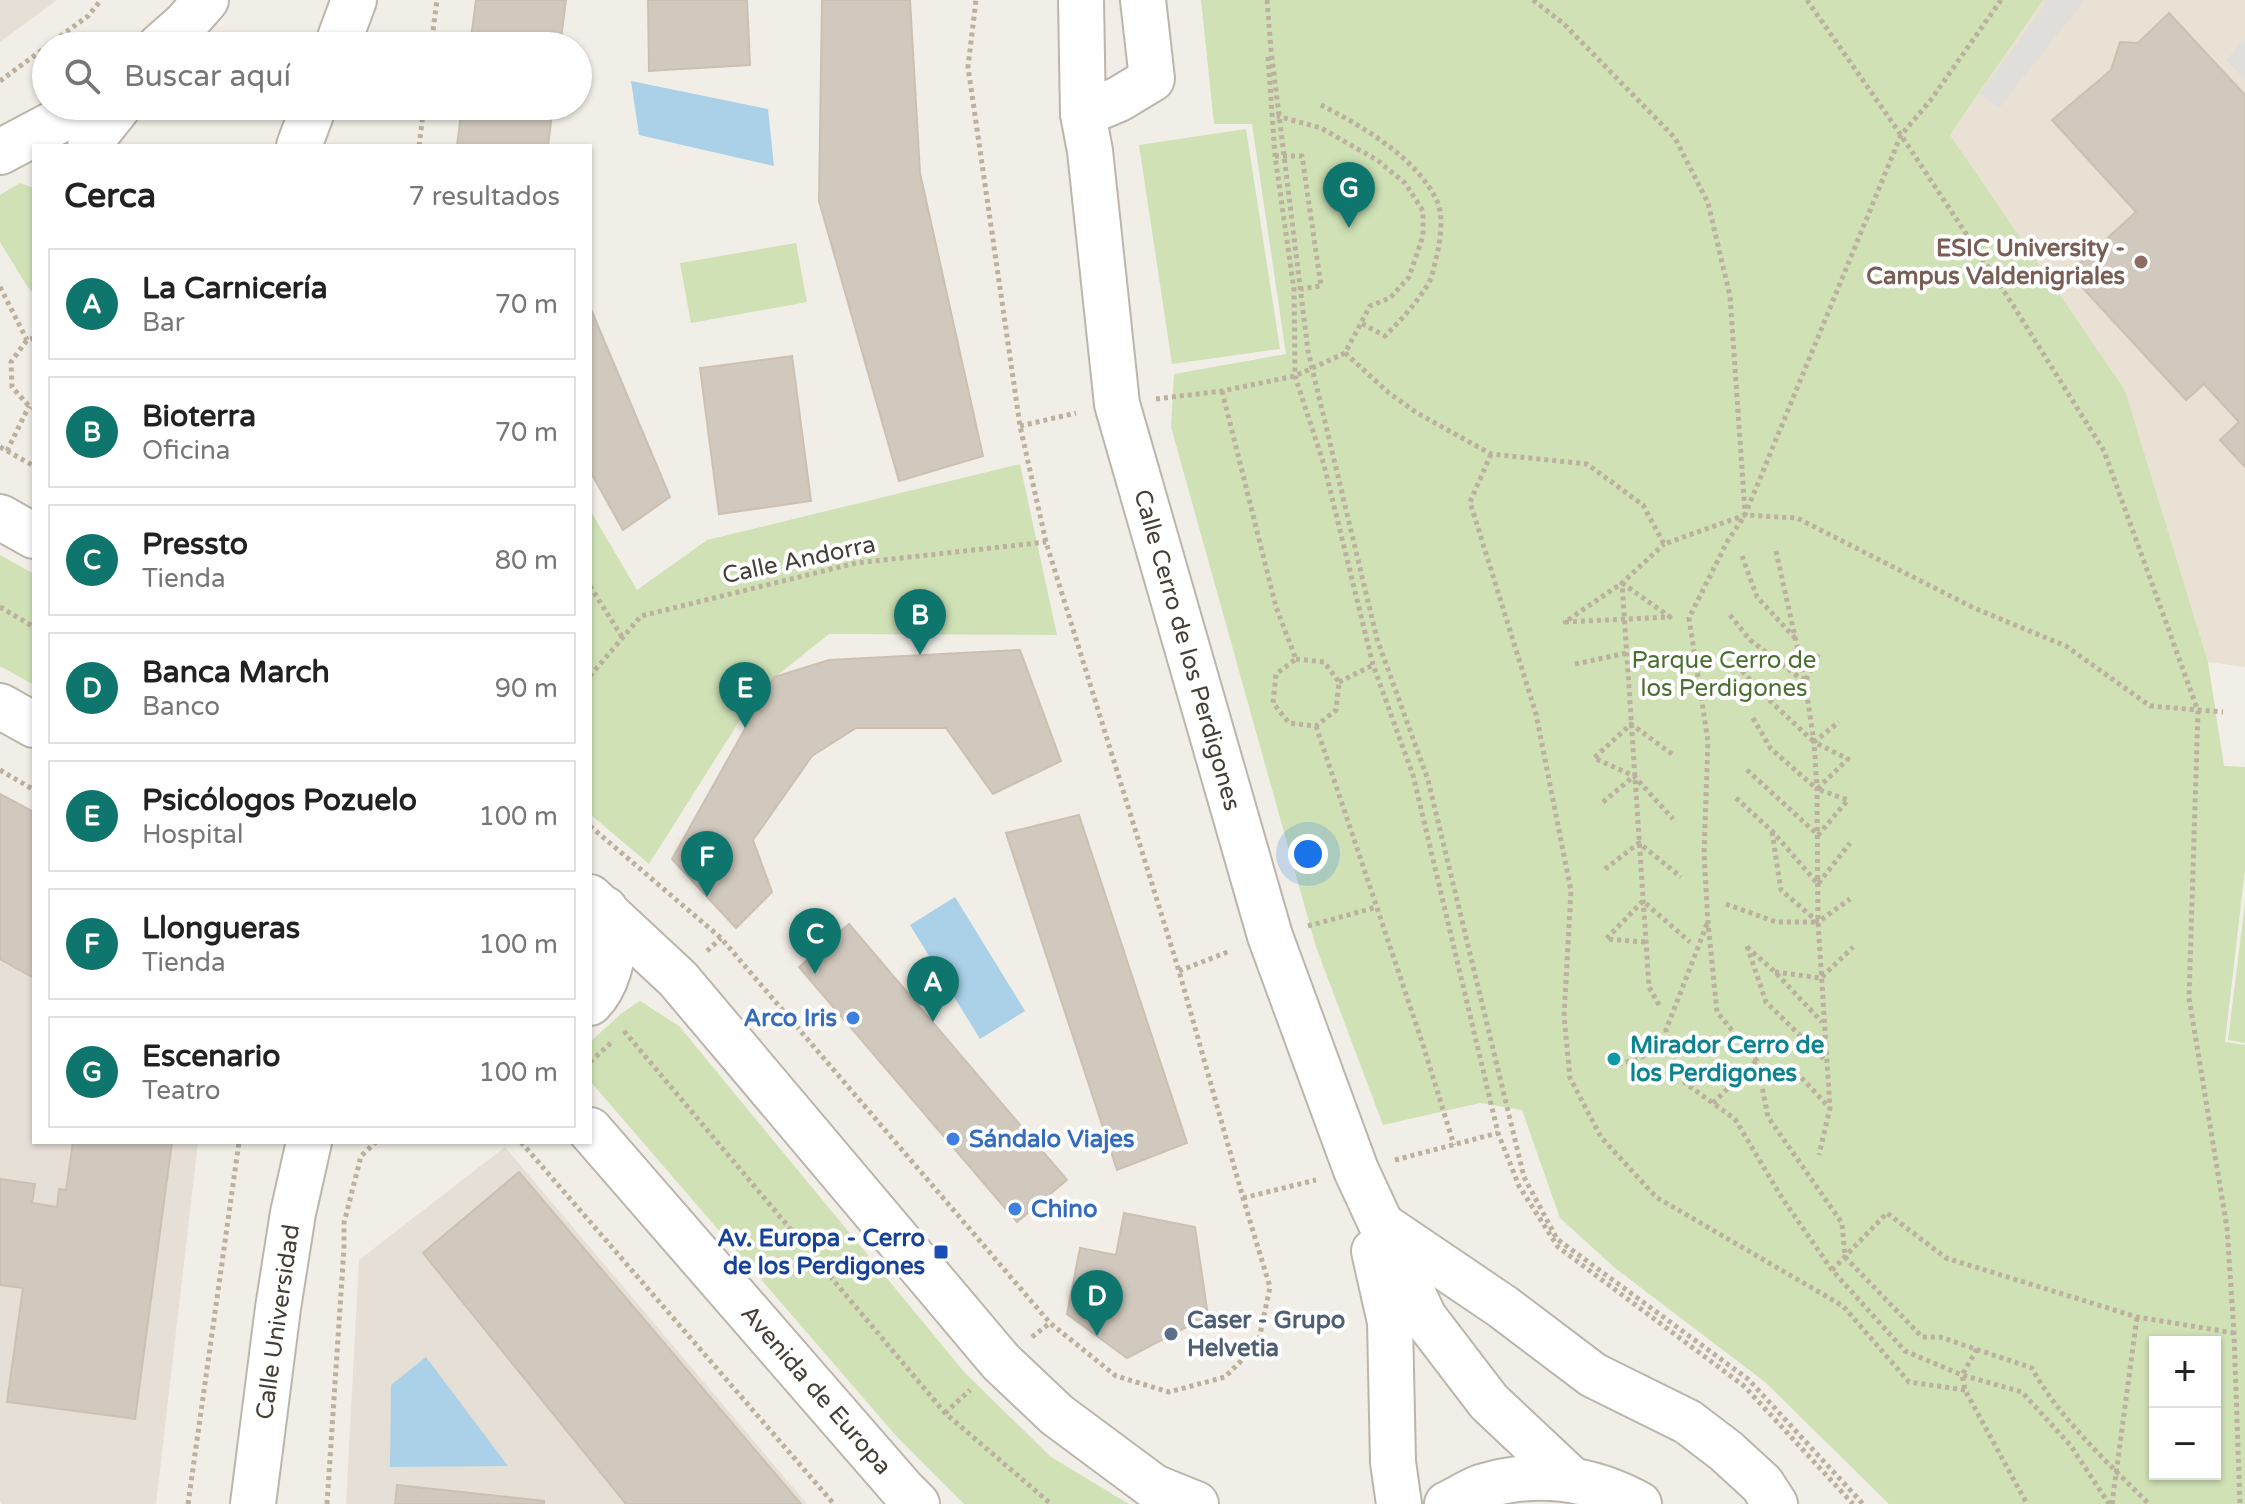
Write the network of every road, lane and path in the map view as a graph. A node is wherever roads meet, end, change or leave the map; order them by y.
1 (101, 0) edge
2 (354, 0) edge
3 (437, 0) edge
4 (976, 0) edge
5 (1081, 0) edge
6 (1143, 0) edge
7 (1266, 0) edge
8 (1533, 0) edge
9 (1807, 0) edge
10 (2001, 0) edge
11 (66, 32) edge
12 (342, 32) edge
13 (433, 32) edge
14 (32, 57) edge
15 (0, 81) edge
16 (1321, 105) dead end
17 (1083, 114) junction
18 (1276, 115) junction
19 (61, 120) edge
20 (108, 120) edge
21 (309, 120) edge
22 (422, 120) edge
23 (1901, 135) junction
24 (91, 144) edge
25 (300, 144) edge
26 (419, 144) edge
27 (0, 152) edge
28 (1275, 156) junction
29 (1284, 156) junction
30 (0, 287) edge
31 (1298, 289) junction
32 (1361, 323) junction
33 (31, 339) edge
34 (1345, 353) junction
35 (1313, 368) junction
36 (1295, 376) junction
37 (1222, 391) junction
38 (1117, 404) junction
39 (31, 407) edge
40 (1020, 426) junction
41 (0, 447) edge
42 (7, 451) junction
43 (1491, 454) junction
44 (32, 465) edge
45 (1745, 515) junction
46 (0, 517) edge
47 (32, 535) edge
48 (1046, 542) junction
49 (1664, 544) junction
50 (1776, 551) dead end
51 (1742, 556) dead end
52 (1622, 583) junction
53 (592, 589) edge
54 (0, 607) edge
55 (1730, 615) dead end
56 (1625, 619) junction
57 (32, 626) edge
58 (622, 637) junction
59 (1796, 639) junction
60 (1627, 653) junction
61 (1819, 653) dead end
62 (1296, 659) junction
63 (1575, 664) dead end
64 (1373, 665) junction
65 (1742, 671) dead end
66 (592, 674) edge
67 (1339, 682) junction
68 (1805, 682) junction
69 (0, 706) edge
70 (2198, 711) junction
71 (2223, 712) dead end
72 (1753, 718) dead end
73 (1839, 722) dead end
74 (32, 724) edge
75 (1631, 724) junction
76 (1316, 726) junction
77 (1814, 742) junction
78 (1672, 754) dead end
79 (0, 770) edge
80 (1747, 770) dead end
81 (1634, 776) junction
82 (32, 789) edge
83 (1817, 789) junction
84 (1736, 798) dead end
85 (1603, 802) dead end
86 (1673, 819) dead end
87 (592, 828) edge
88 (1772, 831) junction
89 (1818, 835) junction
90 (1639, 843) junction
91 (1850, 843) dead end
92 (1605, 869) dead end
93 (1681, 877) dead end
94 (1818, 884) junction
95 (1850, 899) dead end
96 (1643, 901) junction
97 (598, 903) edge
98 (1726, 904) dead end
99 (1818, 922) junction
100 (1708, 923) junction
101 (1645, 942) junction
102 (1690, 942) dead end
103 (1853, 947) dead end
104 (1775, 972) junction
105 (1821, 978) junction
106 (592, 1001) edge
107 (1659, 1005) dead end
108 (1823, 1024) junction
109 (624, 1031) dead end
110 (1668, 1048) junction
111 (1757, 1061) junction
112 (1826, 1061) junction
113 (1618, 1065) dead end
114 (1796, 1072) dead end
115 (1713, 1103) junction
116 (1830, 1108) junction
117 (592, 1132) edge
118 (239, 1144) edge
119 (309, 1144) edge
120 (374, 1144) edge
121 (523, 1144) edge
122 (1454, 1145) dead end
123 (1819, 1155) dead end
124 (1356, 1170) junction
125 (1381, 1224) junction
126 (1845, 1257) junction
127 (1832, 1270) junction
128 (2137, 1317) junction
129 (2234, 1333) junction
130 (1977, 1349) junction
131 (1962, 1375) junction
132 (1965, 1390) junction
133 (2116, 1472) junction
134 (1571, 1479) junction
135 (1160, 1495) edge
136 (188, 1504) edge
137 (253, 1504) edge
138 (327, 1504) edge
139 (834, 1504) edge
140 (917, 1504) edge
141 (1051, 1504) edge
142 (1196, 1504) edge
143 (1399, 1504) edge
144 (1447, 1504) edge
145 (1639, 1504) edge
146 (1775, 1504) edge
147 (1853, 1504) edge
148 (1863, 1504) edge
149 (2027, 1504) edge
150 (2110, 1504) edge
151 (2149, 1504) edge
152 (2240, 1504) edge

1 - 11 path
2 - 12 street
3 - 13 path
4 - 40 path
5 - 17 street, Calle Cerro de los Perdigones
6 - 17 street
7 - 18 path
8 - 45 path
9 - 23 path
10 - 23 path
14 - 15 path
16 - 32 path
17 - 38 street, Calle Cerro de los Perdigones
18 - 28 path
18 - 29 path
18 - 32 path
19 - 27 street
20 - 24 street
21 - 25 street
22 - 26 path
23 - 45 path
23 - 70 path
28 - 29 path
28 - 31 path
29 - 31 path
29 - 31 path
30 - 33 path
31 - 35 path
31 - 36 path
32 - 34 path
33 - 39 path
34 - 35 path
34 - 43 path
35 - 36 path
35 - 148 path
36 - 37 path
36 - 64 path
37 - 38 path
37 - 62 path
38 - 40 path
38 - 124 street, Calle Cerro de los Perdigones
39 - 42 path
40 - 48 path
41 - 42 path
42 - 44 path
43 - 49 path
43 - 132 path
45 - 49 path
45 - 70 path
45 - 100 path
46 - 47 street
48 - 58 path, Calle Andorra
48 - 87 path
49 - 52 path
50 - 59 path
51 - 59 path
52 - 56 path
52 - 56 path
52 - 56 path
53 - 58 path
54 - 57 path
55 - 68 path
56 - 60 path
58 - 66 path, Calle Andorra
59 - 68 path
60 - 63 path
60 - 75 path
61 - 68 path
62 - 67 path
62 - 76 path
64 - 67 path
64 - 147 path
65 - 77 path
67 - 76 path
68 - 77 path
69 - 74 street
70 - 71 path
70 - 129 path
72 - 83 path
73 - 77 path
75 - 78 path
75 - 81 path
75 - 81 path
76 - 122 path
77 - 83 path
77 - 83 path
79 - 82 path
80 - 89 path
81 - 85 path
81 - 86 path
81 - 90 path
83 - 89 path
83 - 89 path
84 - 88 path
88 - 94 path
88 - 99 path
89 - 94 path
90 - 92 path
90 - 93 path
90 - 96 path
91 - 94 path
94 - 99 path
95 - 99 path
96 - 101 path
96 - 101 path
96 - 102 path
97 - 106 street
97 - 135 street
98 - 99 path
99 - 105 path
100 - 110 path
100 - 111 path
101 - 107 path
103 - 105 path
104 - 105 path
104 - 108 path
104 - 112 path
105 - 108 path
108 - 112 path
109 - 141 path
110 - 113 path
110 - 115 path
111 - 115 path
111 - 126 path
112 - 116 path
114 - 116 path
115 - 127 path
116 - 123 path
117 - 140 street, Avenida de Europa
118 - 136 path
119 - 137 street, Calle Universidad
120 - 138 path
121 - 139 path
124 - 125 street, Calle Cerro de los Perdigones
124 - 143 street, Calle Cerro de los Perdigones
125 - 134 street, Calle Cerro de los Perdigones
125 - 146 street
126 - 127 path
126 - 128 path
126 - 130 path
127 - 131 path
128 - 129 path
128 - 133 path
129 - 152 path
130 - 131 path
130 - 133 path
131 - 132 path
131 - 150 path
132 - 149 path
133 - 150 path
133 - 151 path
134 - 144 street
134 - 145 street
135 - 142 street

